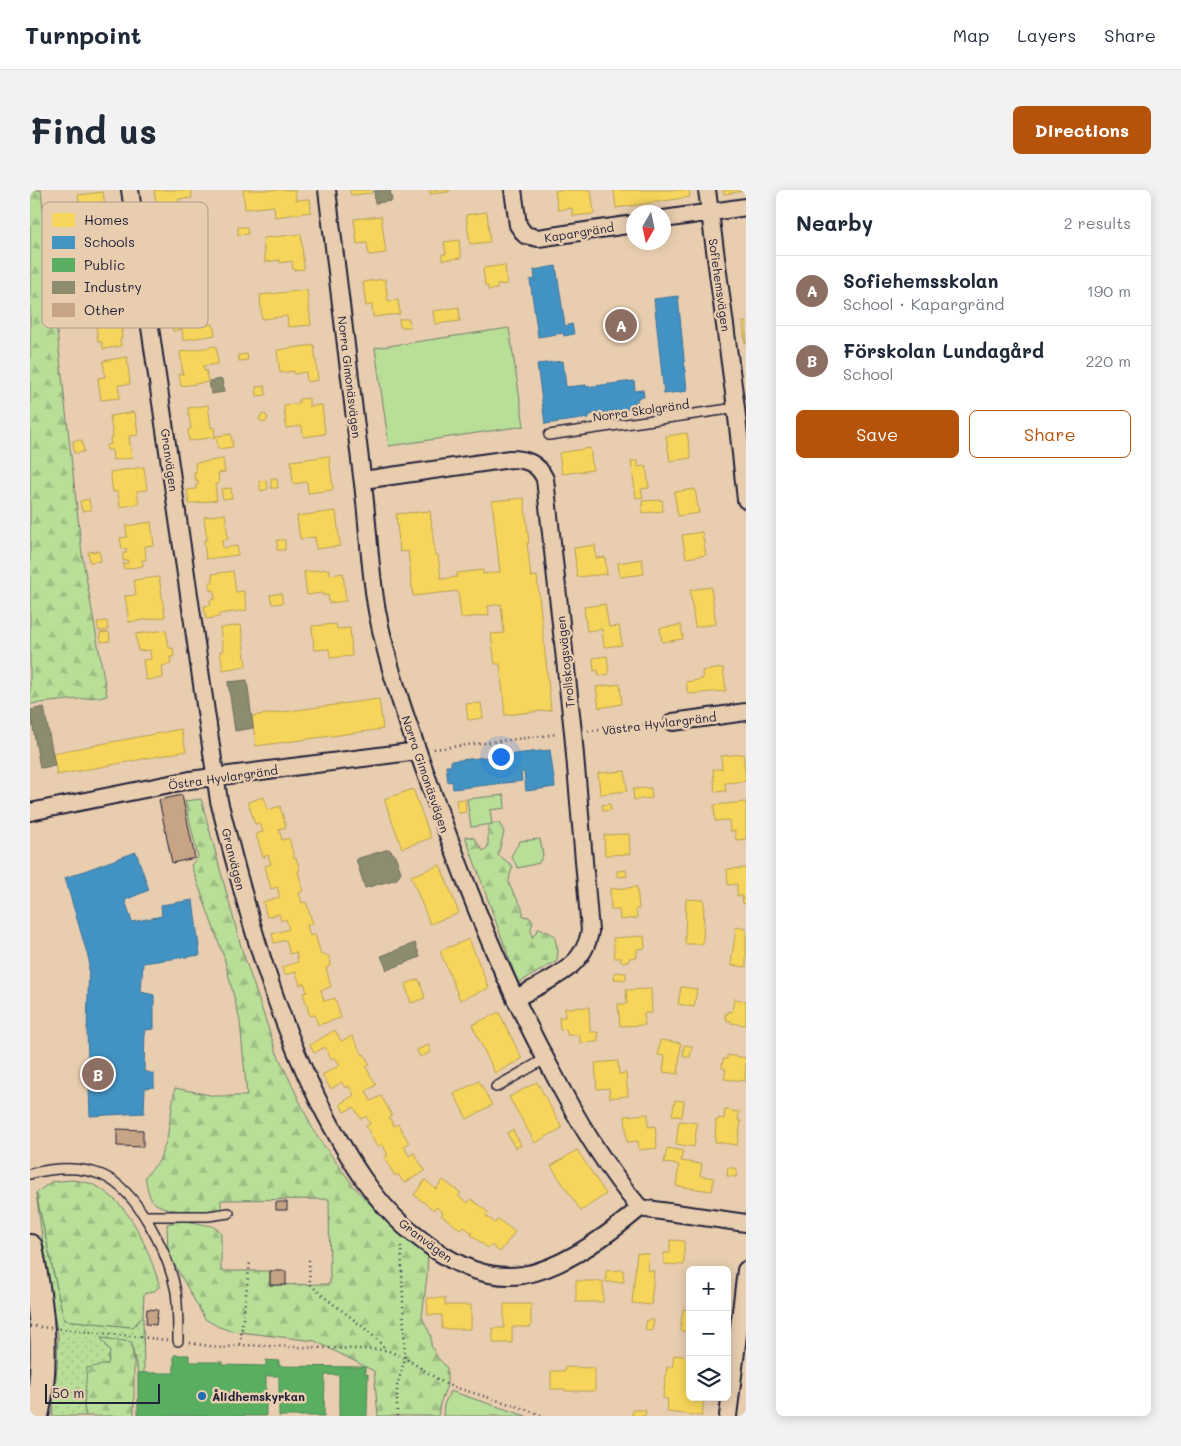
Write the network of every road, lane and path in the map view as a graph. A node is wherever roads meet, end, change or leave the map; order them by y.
1 (327, 190) edge
2 (513, 190) edge
3 (707, 190) edge
4 (746, 207) edge
5 (711, 212) junction
6 (671, 218) edge
7 (626, 225) edge
8 (150, 328) edge
9 (736, 408) junction
10 (550, 435) dead end
11 (363, 480) junction
12 (746, 500) edge
13 (746, 712) edge
14 (673, 722) joint
15 (573, 732) junction
16 (418, 752) junction
17 (215, 777) junction
18 (30, 812) edge
19 (515, 999) junction
20 (545, 1059) junction
21 (496, 1087) dead end
22 (30, 1174) edge
23 (640, 1208) junction
24 (229, 1214) dead end
25 (145, 1216) junction
26 (746, 1223) edge
27 (404, 1226) junction
28 (30, 1247) edge
29 (309, 1260) dead end
30 (250, 1261) dead end
31 (746, 1270) edge
32 (30, 1326) edge
33 (178, 1341) junction
34 (240, 1345) junction
35 (386, 1350) junction
36 (404, 1358) junction
37 (36, 1416) edge
38 (398, 1416) edge
39 (544, 1416) edge
40 (728, 1416) edge

1 - 11 street, Norra Gimonäsvägen
2 - 7 street, Kapargränd
3 - 5 street, Sofiehemsvägen
4 - 5 street
5 - 6 street
5 - 9 street, Sofiehemsvägen
8 - 17 street, Granvägen
9 - 10 lane, Norra Skolgränd
9 - 12 street, Sofiehemsvägen
11 - 15 street, Trollskogsvägen
11 - 16 street, Norra Gimonäsvägen
13 - 14 street, Västra Hyvlargränd
14 - 15 path, Västra Hyvlargränd
15 - 16 path, Västra Hyvlargränd
15 - 19 street, Trollskogsvägen
16 - 17 street, Östra Hyvlargränd
16 - 19 street, Norra Gimonäsvägen
17 - 18 street, Östra Hyvlargränd
17 - 27 street, Granvägen
19 - 20 street, Norra Gimonäsvägen
20 - 21 lane
20 - 23 street, Norra Gimonäsvägen
22 - 25 lane
23 - 26 street
23 - 27 street, Granvägen
24 - 25 lane
25 - 33 lane
27 - 36 path
28 - 37 street
29 - 35 path
30 - 34 path
31 - 40 street
32 - 33 path, bridge
33 - 34 path
34 - 35 path
35 - 36 path
36 - 38 path
36 - 39 path

